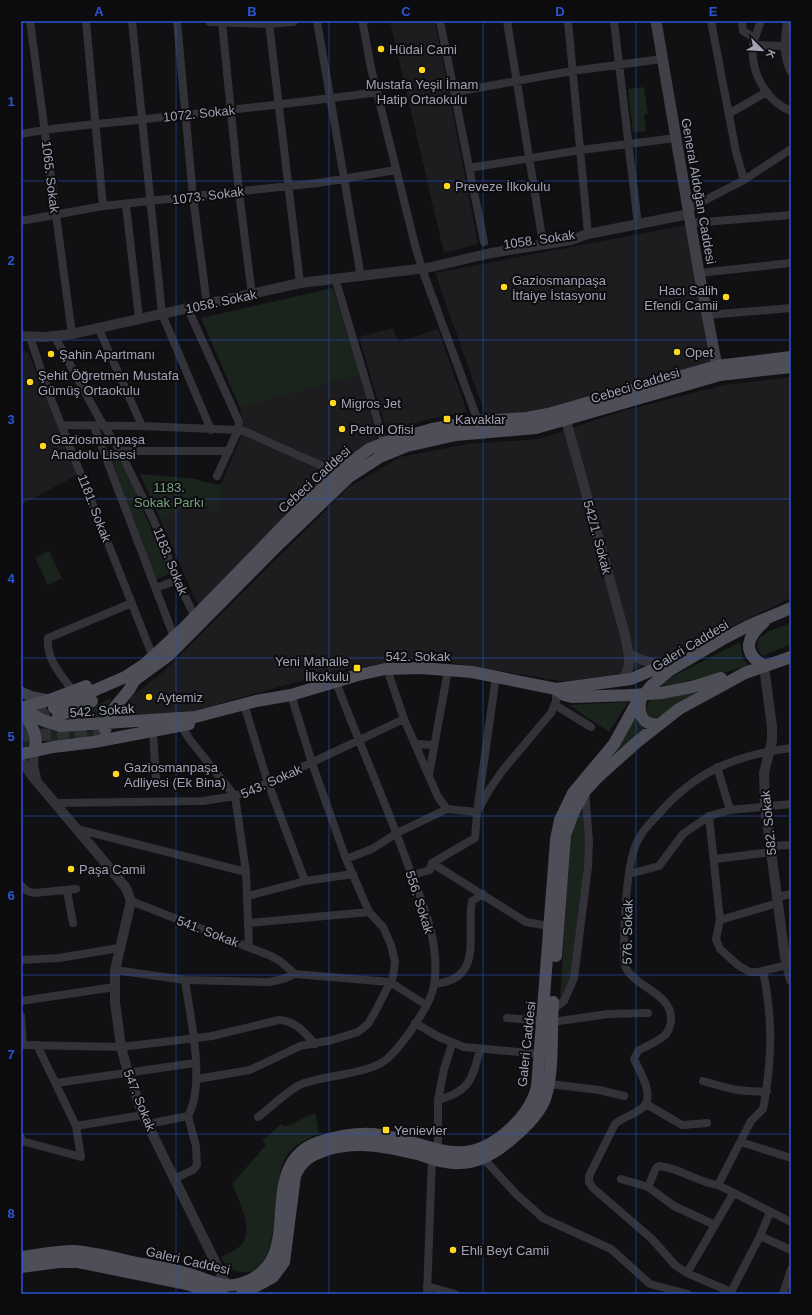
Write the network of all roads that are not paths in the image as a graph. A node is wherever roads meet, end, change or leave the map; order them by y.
1 (30, 21) edge
2 (86, 21) edge
3 (132, 21) edge
4 (177, 21) edge
5 (210, 21) edge
6 (286, 21) edge
7 (317, 21) edge
8 (364, 21) edge
9 (440, 21) edge
10 (507, 21) edge
11 (568, 21) edge
12 (614, 21) edge
13 (656, 21) edge
14 (711, 21) edge
15 (742, 21) edge
16 (761, 21) edge
17 (222, 22) edge
18 (248, 22) edge
19 (269, 23) junction
20 (788, 24) edge
21 (754, 41) junction
22 (784, 46) junction
23 (662, 59) junction
24 (620, 65) junction
25 (572, 71) junction
26 (791, 72) edge
27 (517, 81) junction
28 (377, 92) junction
29 (455, 92) junction
30 (767, 92) junction
31 (330, 98) junction
32 (280, 105) junction
33 (232, 109) junction
34 (791, 111) edge
35 (730, 113) junction
36 (185, 114) junction
37 (143, 120) junction
38 (94, 123) junction
39 (45, 129) junction
40 (21, 134) edge
41 (676, 138) junction
42 (629, 143) junction
43 (791, 149) edge
44 (581, 150) junction
45 (529, 159) junction
46 (469, 168) junction
47 (396, 170) junction
48 (343, 179) junction
49 (744, 180) junction
50 (288, 185) junction
51 (239, 192) junction
52 (193, 197) junction
53 (152, 201) junction
54 (126, 205) junction
55 (103, 206) junction
56 (56, 214) junction
57 (689, 215) junction
58 (791, 215) edge
59 (21, 222) edge
60 (638, 225) junction
61 (588, 234) junction
62 (543, 241) junction
63 (486, 248) junction
64 (791, 262) edge
65 (422, 269) junction
66 (699, 273) junction
67 (361, 277) junction
68 (335, 278) junction
69 (300, 283) junction
70 (252, 295) junction
71 (207, 305) junction
72 (791, 308) edge
73 (188, 309) junction
74 (162, 314) junction
75 (707, 315) junction
76 (139, 318) junction
77 (98, 327) junction
78 (72, 334) junction
79 (26, 336) edge
80 (55, 337) junction
81 (791, 357) edge
82 (791, 367) edge
83 (718, 371) junction
84 (564, 415) junction
85 (478, 421) junction
86 (63, 425) junction
87 (94, 426) junction
88 (105, 426) junction
89 (142, 426) junction
90 (211, 430) junction
91 (238, 430) junction
92 (384, 443) junction
93 (120, 451) junction
94 (230, 451) junction
95 (343, 473) junction
96 (217, 476) dead end
97 (177, 580) junction
98 (156, 588) junction
99 (132, 603) junction
100 (791, 608) edge
101 (195, 617) junction
102 (770, 617) junction
103 (174, 637) junction
104 (704, 650) junction
105 (629, 654) junction
106 (791, 657) edge
107 (149, 660) junction
108 (662, 666) junction
109 (764, 666) junction
110 (387, 669) junction
111 (448, 670) junction
112 (745, 673) junction
113 (496, 676) junction
114 (134, 681) junction
115 (621, 681) junction
116 (336, 682) junction
117 (556, 689) junction
118 (73, 691) junction
119 (21, 692) edge
120 (638, 695) junction
121 (287, 696) junction
122 (119, 703) junction
123 (555, 705) junction
124 (21, 708) edge
125 (54, 708) junction
126 (246, 711) junction
127 (404, 719) junction
128 (127, 722) junction
129 (659, 724) junction
130 (181, 726) junction
131 (109, 727) junction
132 (590, 727) dead end
133 (153, 732) junction
134 (358, 740) junction
135 (94, 742) junction
136 (416, 744) junction
137 (434, 745) junction
138 (53, 747) junction
139 (791, 748) edge
140 (34, 750) junction
141 (770, 751) junction
142 (21, 754) edge
143 (21, 760) edge
144 (312, 763) junction
145 (21, 766) edge
146 (717, 767) junction
147 (33, 773) junction
148 (429, 776) junction
149 (156, 778) dead end
150 (268, 783) junction
151 (585, 791) junction
152 (235, 796) junction
153 (56, 803) junction
154 (791, 804) edge
155 (765, 806) junction
156 (447, 809) junction
157 (730, 810) junction
158 (477, 812) junction
159 (709, 816) junction
160 (77, 829) junction
161 (397, 833) junction
162 (791, 845) edge
163 (770, 849) junction
164 (346, 859) junction
165 (715, 859) junction
166 (432, 863) junction
167 (246, 872) junction
168 (353, 874) junction
169 (412, 874) junction
170 (629, 874) junction
171 (305, 881) junction
172 (21, 885) edge
173 (76, 889) dead end
174 (67, 891) junction
175 (483, 894) junction
176 (791, 894) edge
177 (248, 896) junction
178 (778, 900) junction
179 (131, 901) junction
180 (369, 912) junction
181 (720, 920) junction
182 (249, 922) junction
183 (73, 923) dead end
184 (549, 926) junction
185 (249, 947) junction
186 (119, 948) junction
187 (21, 960) edge
188 (787, 965) junction
189 (115, 970) junction
190 (763, 972) junction
191 (295, 974) junction
192 (185, 980) junction
193 (791, 980) edge
194 (390, 982) junction
195 (434, 984) junction
196 (115, 987) junction
197 (21, 1001) edge
198 (426, 1005) junction
199 (648, 1013) dead end
200 (21, 1016) edge
201 (507, 1018) dead end
202 (549, 1018) junction
203 (415, 1023) junction
204 (192, 1038) junction
205 (315, 1044) junction
206 (452, 1044) junction
207 (22, 1045) edge
208 (37, 1046) junction
209 (121, 1047) junction
210 (480, 1049) junction
211 (540, 1054) junction
212 (195, 1063) junction
213 (128, 1072) junction
214 (197, 1079) junction
215 (703, 1081) dead end
216 (56, 1083) junction
217 (548, 1084) junction
218 (766, 1091) junction
219 (624, 1096) dead end
220 (438, 1100) junction
221 (646, 1104) junction
222 (188, 1116) junction
223 (258, 1117) dead end
224 (145, 1119) junction
225 (707, 1123) dead end
226 (76, 1126) junction
227 (22, 1139) edge
228 (741, 1142) junction
229 (435, 1154) junction
230 (483, 1158) junction
231 (791, 1158) edge
232 (174, 1179) junction
233 (621, 1179) dead end
234 (718, 1185) junction
235 (648, 1187) junction
236 (733, 1194) junction
237 (770, 1212) junction
238 (791, 1222) edge
239 (715, 1225) junction
240 (760, 1236) junction
241 (791, 1250) edge
242 (21, 1257) edge
243 (21, 1267) edge
244 (791, 1269) edge
245 (687, 1273) junction
246 (427, 1290) edge
247 (226, 1291) edge
248 (730, 1293) edge
249 (242, 1294) edge
250 (455, 1294) edge
251 (688, 1294) edge
252 (783, 1294) edge

1 - 39 street, 1065. Sokak
2 - 38 street
3 - 37 street
4 - 36 street
5 - 17 street
6 - 19 street
7 - 31 street
8 - 28 street
9 - 29 street
10 - 27 street
11 - 25 street
12 - 24 street
13 - 23 main road, General Aldoğan Caddesi
14 - 35 street
15 - 21 street
16 - 21 street
17 - 18 street
17 - 33 street
18 - 19 street
19 - 32 street
20 - 22 street
21 - 22 street
21 - 30 street
22 - 26 street
23 - 24 street
23 - 41 main road, General Aldoğan Caddesi
24 - 25 street
24 - 42 street
25 - 27 street
25 - 44 street
27 - 29 street
27 - 45 street
28 - 31 street, 1072. Sokak
28 - 47 street
29 - 46 street
30 - 34 street
30 - 35 street
31 - 32 street, 1072. Sokak
31 - 48 street
32 - 33 street, 1072. Sokak
32 - 50 street
33 - 36 street, 1072. Sokak
33 - 51 street
35 - 49 street
36 - 37 street, 1072. Sokak
36 - 52 street
37 - 38 street, 1072. Sokak
37 - 53 street
38 - 39 street, 1072. Sokak
38 - 55 street
39 - 40 street, 1072. Sokak
39 - 56 street, 1065. Sokak
41 - 42 street
41 - 57 main road, General Aldoğan Caddesi
42 - 44 street
42 - 60 street
43 - 49 street
44 - 45 street
44 - 61 street
45 - 46 street
45 - 62 street
46 - 63 street
47 - 48 street, 1073. Sokak
47 - 65 street
48 - 50 street, 1073. Sokak
48 - 67 street
49 - 57 street
50 - 51 street, 1073. Sokak
50 - 69 street
51 - 52 street, 1073. Sokak
51 - 70 street
52 - 53 street, 1073. Sokak
52 - 71 street
53 - 54 street, 1073. Sokak
53 - 74 street
54 - 55 street, 1073. Sokak
54 - 76 street
55 - 56 street, 1073. Sokak
56 - 59 street, 1073. Sokak
56 - 78 street, 1065. Sokak
57 - 58 street
57 - 60 street, 1058. Sokak
57 - 66 main road, General Aldoğan Caddesi
60 - 61 street, 1058. Sokak
61 - 62 street, 1058. Sokak
62 - 63 street, 1058. Sokak
63 - 65 street, 1058. Sokak
64 - 66 street
65 - 67 street, 1058. Sokak
65 - 85 street
66 - 75 main road, General Aldoğan Caddesi
67 - 68 street, 1058. Sokak
68 - 69 street, 1058. Sokak
68 - 92 street
69 - 70 street, 1058. Sokak
70 - 71 street, 1058. Sokak
71 - 73 street, 1058. Sokak
72 - 75 street
73 - 74 street, 1058. Sokak
73 - 91 street
74 - 76 street, 1058. Sokak
74 - 90 street
75 - 83 main road, General Aldoğan Caddesi
76 - 77 street, 1058. Sokak
77 - 78 street, 1058. Sokak
77 - 89 street
78 - 80 street, 1058. Sokak
79 - 80 street, 1058. Sokak
79 - 86 street, 1181. Sokak
80 - 88 street, 1183. Sokak
81 - 83 main road, Cebeci Caddesi
82 - 83 main road, Cebeci Caddesi
83 - 84 main road, Cebeci Caddesi
84 - 85 main road, Cebeci Caddesi
84 - 95 main road, Cebeci Caddesi
84 - 105 street, 542/1. Sokak
85 - 92 main road, Cebeci Caddesi
86 - 87 street
86 - 99 street, 1181. Sokak
87 - 88 street
87 - 98 street
88 - 89 street
88 - 93 street, 1183. Sokak
89 - 90 street
90 - 91 street
91 - 94 street
91 - 95 street
92 - 95 main road, Cebeci Caddesi
93 - 94 street
93 - 97 street, 1183. Sokak
94 - 96 street
95 - 101 main road, Cebeci Caddesi
95 - 114 main road, Cebeci Caddesi
97 - 98 street
97 - 101 street, 1183. Sokak
98 - 103 street
99 - 107 street, 1181. Sokak
99 - 118 street
100 - 102 main road, Galeri Caddesi
101 - 103 main road, Cebeci Caddesi
102 - 104 main road, Galeri Caddesi
102 - 109 main road
103 - 107 main road, Cebeci Caddesi
104 - 108 main road
104 - 120 main road, Galeri Caddesi
105 - 108 street
105 - 115 street
106 - 109 main road, Galeri Caddesi
107 - 118 main road
107 - 125 main road, Cebeci Caddesi
108 - 115 main road
109 - 112 main road, Galeri Caddesi
109 - 141 street, 582. Sokak
110 - 111 main road, 542. Sokak
110 - 116 main road, 542. Sokak
110 - 127 street
111 - 113 main road, 542. Sokak
111 - 137 street
112 - 120 main road, bridge
112 - 129 main road, Galeri Caddesi
113 - 117 main road, 542. Sokak
113 - 158 street
114 - 122 main road
114 - 125 main road, Cebeci Caddesi
115 - 117 main road
116 - 121 main road, 542. Sokak
116 - 134 street, 556. Sokak
117 - 120 main road
117 - 123 street
118 - 125 main road
119 - 125 main road
120 - 129 main road
120 - 184 main road, Galeri Caddesi
121 - 126 main road, 542. Sokak
121 - 128 main road, 542. Sokak
121 - 144 street
122 - 128 main road
122 - 131 main road
123 - 132 street
123 - 158 street
124 - 125 main road
124 - 131 main road, 542. Sokak
124 - 140 main road
126 - 130 main road, 542. Sokak
126 - 150 street
127 - 134 street, 543. Sokak
127 - 136 street
128 - 131 main road, 542. Sokak
129 - 151 main road, Galeri Caddesi
130 - 131 main road
130 - 133 main road, 542. Sokak
130 - 152 street
131 - 135 main road
133 - 135 main road, 542. Sokak
133 - 149 street
134 - 144 street, 543. Sokak
134 - 161 street, 556. Sokak
135 - 138 main road, 542. Sokak
136 - 137 street
136 - 148 street
137 - 148 street
138 - 140 main road, 542. Sokak
138 - 147 street
139 - 141 street, 576. Sokak
140 - 142 main road, 542. Sokak
140 - 147 street
141 - 146 street, 576. Sokak
141 - 155 street, 582. Sokak
143 - 147 street
144 - 150 street, 543. Sokak
144 - 164 street
145 - 147 street
146 - 157 street
146 - 170 street, 576. Sokak
147 - 153 street
148 - 156 street
150 - 152 street, 543. Sokak
150 - 171 street
151 - 202 main road, Galeri Caddesi
151 - 202 street
152 - 153 street, 543. Sokak
152 - 167 street
153 - 160 street
154 - 155 street
155 - 157 street
155 - 163 street, 582. Sokak
156 - 158 street
156 - 161 street
157 - 159 street
158 - 166 street
159 - 165 street
159 - 170 street
160 - 167 street
160 - 179 street
161 - 164 street
161 - 169 street, 556. Sokak
162 - 163 street
163 - 165 street
163 - 178 street, 582. Sokak
164 - 168 street
165 - 181 street
166 - 169 street
166 - 175 street
167 - 177 street
168 - 171 street
168 - 180 street
169 - 195 street, 556. Sokak
170 - 221 street, 576. Sokak
171 - 177 street
172 - 174 street
173 - 174 street
174 - 183 street
175 - 184 street
175 - 195 street
176 - 178 street
177 - 182 street
178 - 181 street
178 - 188 street, 582. Sokak
179 - 185 street, 541. Sokak
179 - 186 street, 547. Sokak
180 - 182 street
180 - 194 street
181 - 190 street
182 - 185 street
184 - 202 main road, Galeri Caddesi
185 - 191 street, 541. Sokak
186 - 187 street
186 - 189 street, 547. Sokak
188 - 190 street
188 - 193 street, 582. Sokak
189 - 192 street
189 - 196 street, 547. Sokak
190 - 218 street
191 - 192 street
191 - 194 street
192 - 204 street
194 - 198 street
194 - 205 street
195 - 198 street, 556. Sokak
196 - 197 street
196 - 209 street, 547. Sokak
198 - 203 street, 556. Sokak
199 - 202 street
200 - 207 street
201 - 202 street
202 - 211 main road, Galeri Caddesi
202 - 217 main road, Galeri Caddesi
203 - 206 street
203 - 223 street, 556. Sokak
204 - 205 street
204 - 209 street
204 - 212 street
205 - 214 street
206 - 210 street
206 - 220 street
207 - 208 street
208 - 209 street
208 - 216 street
209 - 213 street, 547. Sokak
210 - 211 street
210 - 220 street
211 - 229 main road, Galeri Caddesi
212 - 213 street
212 - 214 street
213 - 216 street
213 - 224 street, 547. Sokak
214 - 222 street
215 - 218 street
216 - 226 street
217 - 219 street
217 - 230 main road, Galeri Caddesi
218 - 228 street
220 - 229 street
221 - 225 street
221 - 245 street
222 - 224 street
222 - 232 street
224 - 226 street
224 - 232 street, 547. Sokak
226 - 227 street
228 - 231 street
228 - 234 street
229 - 230 main road, Galeri Caddesi
229 - 246 street
229 - 247 main road, Galeri Caddesi
229 - 249 main road, Galeri Caddesi
230 - 251 street
232 - 247 street, 547. Sokak
233 - 235 street
234 - 235 street
234 - 236 street
235 - 239 street
236 - 237 street
236 - 239 street
237 - 238 street
237 - 240 street
239 - 245 street
240 - 241 street
240 - 248 street
242 - 247 main road, Galeri Caddesi
243 - 247 main road, Galeri Caddesi
244 - 252 street
245 - 248 street
246 - 250 street

